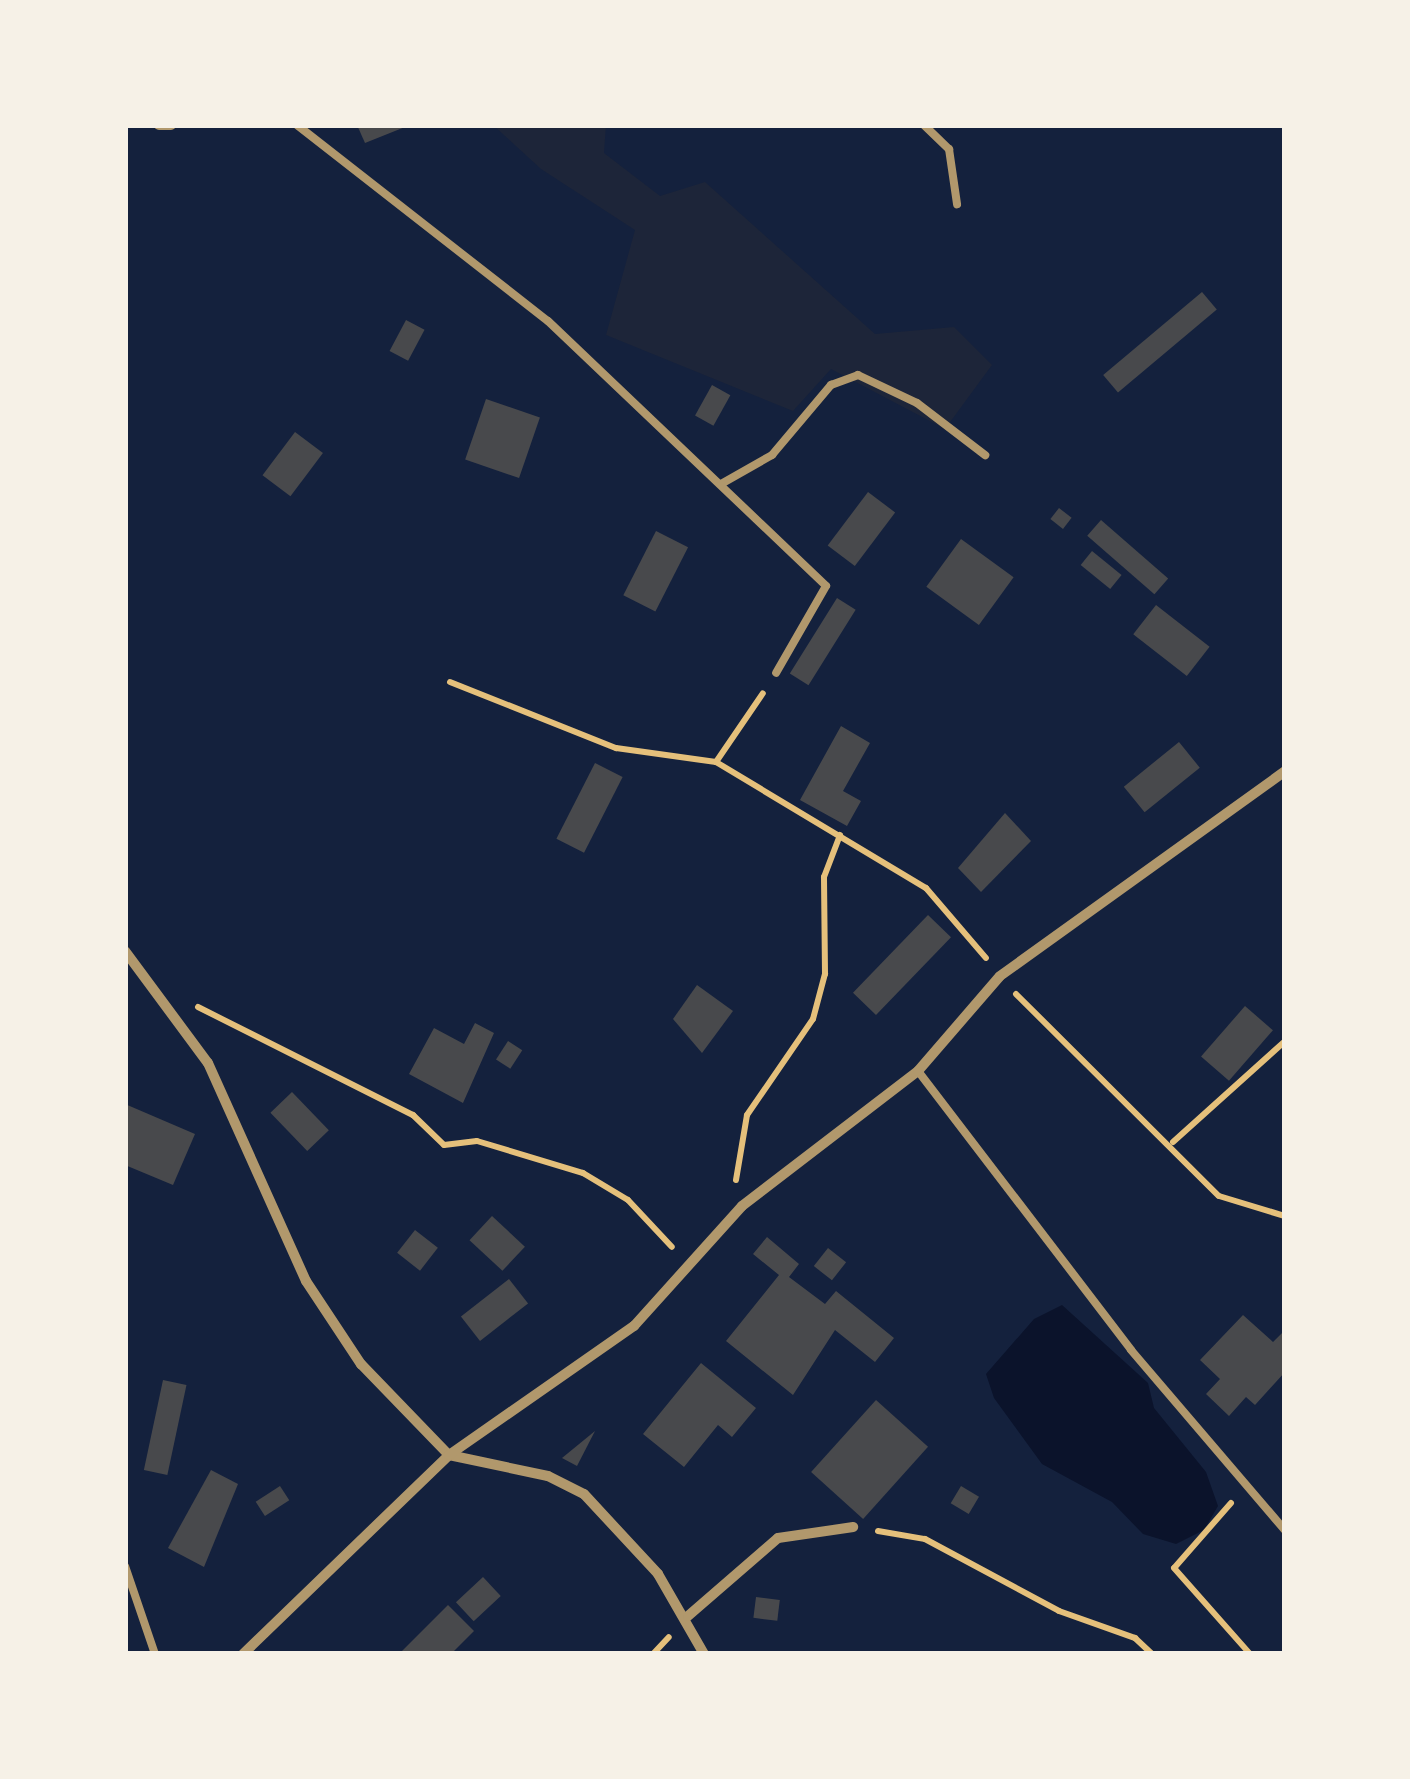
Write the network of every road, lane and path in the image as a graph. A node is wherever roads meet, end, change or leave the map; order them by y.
1 (159, 125) edge
2 (171, 125) edge
3 (297, 125) edge
4 (924, 125) edge
5 (957, 204) dead end
6 (985, 454) dead end
7 (721, 484) junction
8 (776, 673) joint
9 (450, 682) dead end
10 (716, 762) junction
11 (1285, 772) edge
12 (840, 835) junction
13 (125, 952) edge
14 (1000, 976) junction
15 (172, 1004) junction
16 (1285, 1041) edge
17 (918, 1071) junction
18 (1173, 1142) junction
19 (742, 1206) junction
20 (1285, 1216) edge
21 (688, 1269) junction
22 (449, 1455) junction
23 (1244, 1481) junction
24 (853, 1527) joint
25 (1285, 1530) edge
26 (125, 1566) edge
27 (688, 1616) junction
28 (155, 1654) edge
29 (242, 1654) edge
30 (704, 1654) edge
31 (1152, 1654) edge
32 (1250, 1654) edge

1 - 2 street
3 - 7 lane
4 - 5 lane
6 - 7 lane
7 - 8 lane
8 - 10 path
9 - 10 path
10 - 12 path
11 - 14 street
12 - 14 path
12 - 19 path
13 - 15 street
14 - 17 street
14 - 18 path
15 - 21 path
15 - 22 street
16 - 18 path
17 - 19 street
17 - 23 lane
18 - 20 path
19 - 21 street
21 - 22 street
22 - 27 street
22 - 29 street
23 - 25 lane
23 - 32 path
24 - 27 street
24 - 31 path
26 - 28 lane
27 - 30 street

